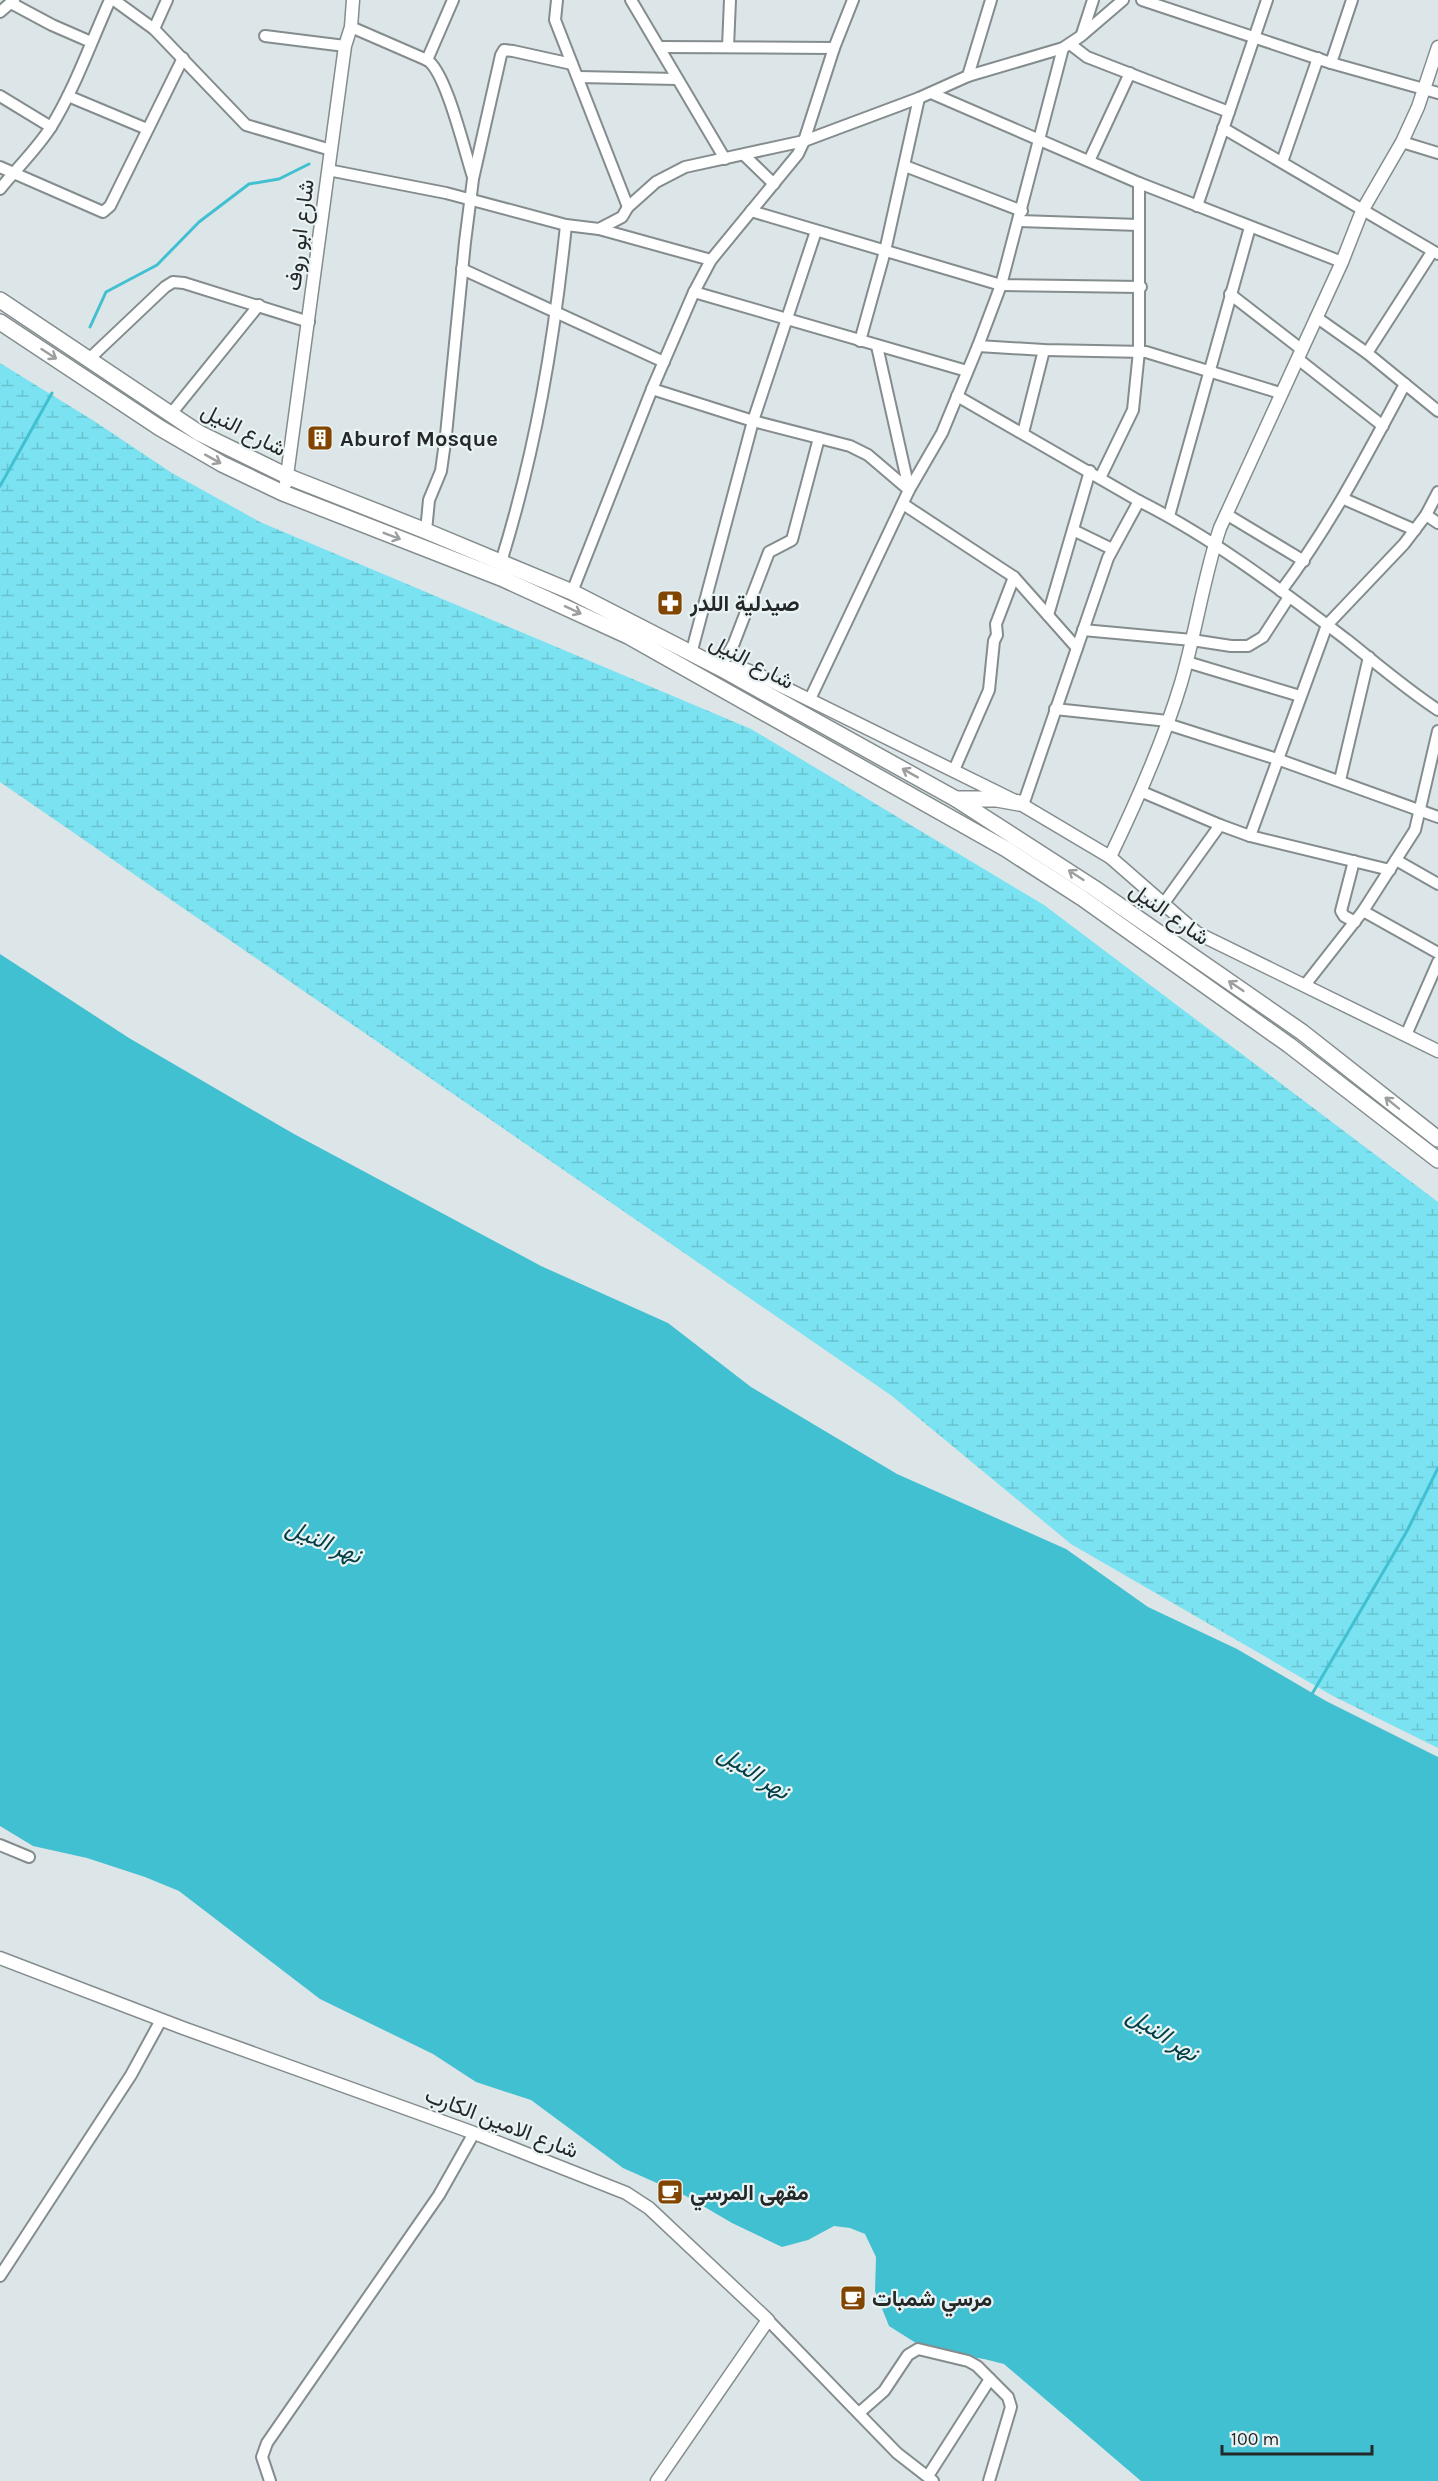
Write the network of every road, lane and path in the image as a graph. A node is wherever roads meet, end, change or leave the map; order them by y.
1 (167, 0) edge
2 (353, 0) edge
3 (453, 0) edge
4 (557, 0) edge
5 (631, 0) edge
6 (730, 0) edge
7 (853, 0) edge
8 (990, 0) edge
9 (1094, 0) edge
10 (1123, 0) edge
11 (1142, 0) edge
12 (1267, 0) edge
13 (1352, 0) edge
14 (116, 1) edge
15 (12, 2) edge
16 (0, 12) edge
17 (351, 27) junction
18 (154, 29) junction
19 (265, 36) dead end
20 (1081, 36) junction
21 (1254, 37) junction
22 (91, 42) junction
23 (345, 46) junction
24 (659, 46) junction
25 (1066, 46) junction
26 (728, 47) junction
27 (1438, 47) edge
28 (834, 48) junction
29 (183, 58) junction
30 (1318, 58) junction
31 (427, 60) junction
32 (1331, 63) junction
33 (572, 64) junction
34 (1130, 73) junction
35 (968, 76) junction
36 (578, 77) junction
37 (677, 78) junction
38 (1425, 89) junction
39 (931, 93) junction
40 (1438, 93) edge
41 (0, 96) edge
42 (68, 96) junction
43 (919, 98) junction
44 (1229, 112) junction
45 (51, 127) junction
46 (1223, 128) junction
47 (147, 129) junction
48 (1040, 140) junction
49 (804, 141) junction
50 (1402, 142) junction
51 (331, 150) junction
52 (1438, 153) edge
53 (744, 155) junction
54 (725, 159) junction
55 (1089, 161) junction
56 (1282, 162) junction
57 (905, 166) junction
58 (0, 167) edge
59 (328, 170) junction
60 (14, 173) junction
61 (473, 179) junction
62 (1139, 183) junction
63 (774, 184) junction
64 (0, 189) edge
65 (470, 199) junction
66 (1197, 206) junction
67 (628, 207) junction
68 (751, 211) junction
69 (1362, 211) junction
70 (1020, 216) junction
71 (566, 225) junction
72 (1139, 225) junction
73 (1250, 227) junction
74 (599, 230) junction
75 (816, 231) junction
76 (885, 250) junction
77 (1435, 253) edge
78 (711, 260) junction
79 (1342, 262) junction
80 (462, 269) junction
81 (1001, 285) junction
82 (1141, 287) junction
83 (694, 292) junction
84 (1230, 294) junction
85 (0, 300) edge
86 (259, 305) junction
87 (557, 314) junction
88 (1316, 317) junction
89 (788, 320) junction
90 (0, 322) edge
91 (309, 322) junction
92 (860, 341) junction
93 (877, 346) junction
94 (978, 346) junction
95 (1044, 350) junction
96 (1140, 351) junction
97 (1367, 353) junction
98 (1299, 354) junction
99 (88, 360) junction
100 (664, 362) junction
101 (967, 371) junction
102 (1210, 371) junction
103 (1405, 384) junction
104 (652, 389) junction
105 (1280, 393) junction
106 (957, 396) junction
107 (1438, 411) edge
108 (170, 415) junction
109 (753, 421) junction
110 (1383, 426) junction
111 (1023, 433) junction
112 (819, 438) junction
113 (1090, 471) junction
114 (289, 477) junction
115 (1100, 478) junction
116 (909, 489) junction
117 (1438, 492) edge
118 (283, 493) junction
119 (1344, 499) junction
120 (1139, 501) junction
121 (903, 504) junction
122 (1226, 514) junction
123 (1425, 515) junction
124 (1169, 516) junction
125 (1438, 523) edge
126 (1073, 530) junction
127 (1415, 530) junction
128 (426, 531) junction
129 (1214, 545) junction
130 (1112, 549) junction
131 (1304, 561) junction
132 (501, 562) junction
133 (1014, 577) junction
134 (572, 592) junction
135 (1285, 594) junction
136 (1048, 615) junction
137 (1327, 625) junction
138 (1083, 630) junction
139 (1192, 640) junction
140 (1077, 648) junction
141 (691, 654) junction
142 (1369, 657) junction
143 (1187, 662) junction
144 (721, 669) junction
145 (1300, 696) junction
146 (810, 699) junction
147 (1055, 709) junction
148 (1438, 710) edge
149 (1167, 722) junction
150 (1438, 731) edge
151 (1277, 759) junction
152 (954, 770) junction
153 (1340, 780) junction
154 (1140, 791) junction
155 (957, 799) junction
156 (923, 801) junction
157 (1021, 804) junction
158 (1421, 810) junction
159 (1438, 817) edge
160 (1220, 825) junction
161 (1250, 836) junction
162 (1110, 857) junction
163 (1396, 860) junction
164 (1354, 861) junction
165 (1390, 870) junction
166 (1438, 884) edge
167 (1164, 903) junction
168 (1363, 911) junction
169 (1355, 922) junction
170 (1438, 953) edge
171 (1438, 962) edge
172 (1305, 985) junction
173 (1406, 1035) junction
174 (1438, 1051) edge
175 (1438, 1139) edge
176 (1438, 1160) edge
177 (0, 1845) edge
178 (29, 1857) dead end
179 (0, 1958) edge
180 (161, 2019) junction
181 (474, 2133) junction
182 (0, 2276) edge
183 (768, 2320) junction
184 (990, 2379) junction
185 (859, 2413) junction
186 (931, 2479) edge
187 (270, 2481) edge
188 (657, 2481) edge
189 (989, 2481) edge

1 - 18 street
2 - 17 street, شارع ابو روف
3 - 31 street
4 - 33 street
5 - 24 street
6 - 26 street
7 - 28 street
8 - 35 street
9 - 20 street
10 - 20 street
11 - 21 street
12 - 21 street
13 - 32 street
14 - 18 street
14 - 22 street
15 - 16 street
15 - 22 street
17 - 23 street, شارع ابو روف
17 - 31 street
18 - 29 street
19 - 23 street
20 - 25 street
21 - 30 street
21 - 44 street
22 - 42 street
23 - 51 street, شارع ابو روف
24 - 26 street
24 - 37 street
25 - 34 street
25 - 35 street
25 - 48 street
26 - 28 street
27 - 38 street
28 - 49 street
29 - 47 street
29 - 51 street
30 - 32 street
30 - 56 street
31 - 61 street
32 - 38 street
33 - 36 street
33 - 61 street
34 - 44 street
34 - 55 street
35 - 39 street
36 - 37 street
36 - 67 street
37 - 54 street
38 - 40 street
38 - 50 street
39 - 43 street
39 - 48 street
41 - 45 street
42 - 45 street
42 - 47 street
43 - 49 street
43 - 57 street
44 - 46 street
45 - 60 street
46 - 56 street
46 - 66 street
47 - 60 street
48 - 55 street
48 - 70 street
49 - 53 street
49 - 63 street
50 - 52 street
50 - 69 street
51 - 59 street, شارع ابو روف
53 - 54 street
53 - 63 street
54 - 67 street
55 - 62 street
56 - 69 street
57 - 70 street
57 - 76 street
58 - 60 street
59 - 65 street
59 - 91 street, شارع ابو روف
60 - 64 street
61 - 65 street
62 - 66 street
62 - 72 street
63 - 68 street
65 - 71 street
65 - 80 street
66 - 73 street
67 - 74 street
68 - 75 street
68 - 78 street
69 - 77 street
69 - 79 street
70 - 72 street
70 - 81 street
71 - 74 street
71 - 87 street
72 - 82 street
73 - 79 street
73 - 84 street
74 - 78 street
75 - 76 street
75 - 89 street
76 - 81 street
76 - 92 street
77 - 97 street
78 - 83 street
79 - 88 street
80 - 87 street
80 - 128 street
81 - 82 street
81 - 94 street
82 - 96 street
83 - 89 street
83 - 100 street
84 - 98 street
84 - 102 street
85 - 99 main road, شارع النيل
86 - 91 street
86 - 99 street
86 - 108 street
87 - 100 street
87 - 132 street
88 - 97 street
88 - 98 street
89 - 92 street
89 - 109 street
90 -> 118 main road, شارع النيل
91 - 114 street, شارع ابو روف
92 - 93 street
93 - 101 street
93 - 116 street
94 - 95 street
94 - 101 street
95 - 96 street
95 - 111 street
96 - 102 street
96 - 115 street
97 - 103 street
98 - 105 street
98 - 110 street
99 - 108 main road, شارع النيل
100 - 104 street
101 - 106 street
102 - 105 street
102 - 124 street
103 - 107 street
103 - 110 street
104 - 109 street
104 - 134 street
105 - 122 street
106 - 111 street
106 - 116 street
108 - 114 main road, شارع النيل
109 - 112 street
109 - 141 street
110 - 119 street
111 - 113 street
112 - 116 street
112 - 144 street
113 - 115 street
113 - 126 street
114 - 118 street, شارع ابو روف
114 - 128 main road, شارع النيل
115 - 120 street
116 - 121 street
117 - 123 street
118 -> 156 main road, شارع النيل
119 - 127 street
119 - 131 street
120 - 124 street
120 - 130 street
121 - 133 street
121 - 146 street
122 - 129 street
122 - 131 street
123 - 125 street
123 - 127 street
124 - 129 street
126 - 130 street
126 - 136 street
127 - 137 street
128 - 132 main road, شارع النيل
129 - 135 street
129 - 139 street
130 - 138 street
131 - 135 street
132 - 134 main road, شارع النيل
133 - 136 street
133 - 152 street
134 - 141 main road, شارع النيل
135 - 137 street
135 - 139 street
136 - 140 street
137 - 142 street
137 - 145 street
138 - 139 street
138 - 140 street
139 - 143 street
140 - 147 street
141 - 144 main road, شارع النيل
142 - 148 street
142 - 153 street
143 - 145 street
143 - 149 street
144 - 146 street
155 -> 144 main road, شارع النيل
145 - 151 street
146 - 152 street
147 - 149 street
147 - 157 street
149 - 151 street
149 - 154 street
150 - 158 street
151 - 153 street
151 - 161 street
152 - 157 street
153 - 158 street
154 - 160 street
154 - 162 street
155 - 156 main road
155 - 157 main road
175 -> 155 main road, شارع النيل
156 - 176 main road, شارع النيل
157 - 162 street
158 - 159 street
158 - 163 street
160 - 161 street
160 - 167 street
161 - 164 street
162 - 167 street
163 - 165 street
163 - 166 street
164 - 165 street
164 - 169 street
165 - 168 street
167 - 172 street
168 - 169 street
168 - 170 street
169 - 172 street
171 - 173 street
172 - 173 street
173 - 174 street
177 - 178 street
179 - 180 street, شارع الامين الكارب
180 - 181 street, شارع الامين الكارب
180 - 182 street
181 - 183 street, شارع الامين الكارب
181 - 187 street
183 - 185 street
183 - 188 street
184 - 185 street
184 - 186 street
184 - 189 street
185 - 186 street

